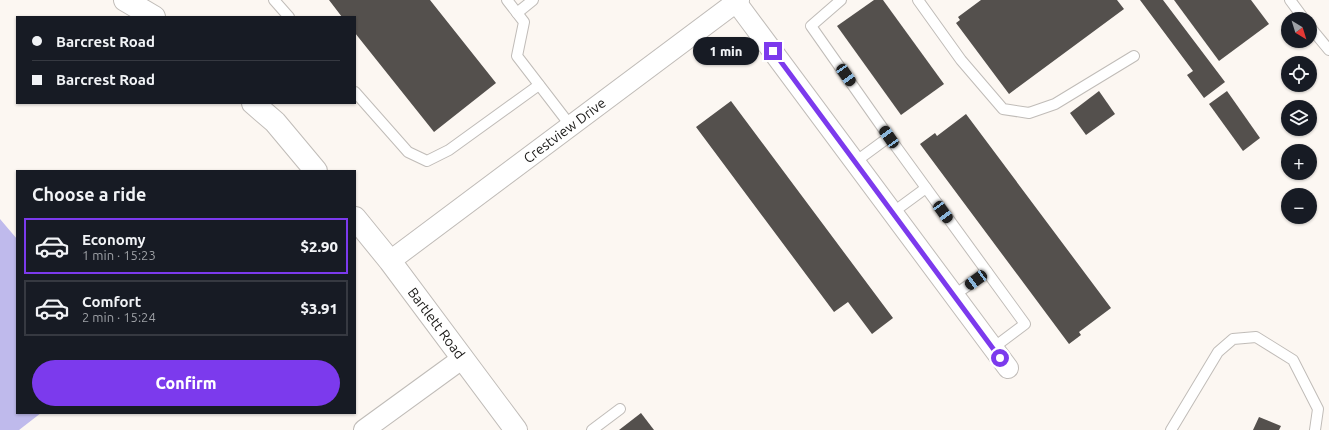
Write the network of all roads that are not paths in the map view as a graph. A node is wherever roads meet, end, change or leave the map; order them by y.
1 (125, 0) edge
2 (274, 0) edge
3 (507, 0) edge
4 (533, 0) edge
5 (841, 0) edge
6 (918, 0) edge
7 (1290, 0) edge
8 (738, 1) edge
9 (1299, 12) edge
10 (518, 13) junction
11 (152, 16) edge
12 (288, 16) edge
13 (1317, 35) edge
14 (1329, 50) edge
15 (1134, 56) dead end
16 (539, 85) junction
17 (356, 93) edge
18 (254, 104) edge
19 (570, 125) junction
20 (889, 137) junction
21 (855, 162) junction
22 (315, 170) edge
23 (926, 188) junction
24 (892, 213) junction
25 (356, 219) edge
26 (390, 261) junction
27 (987, 272) junction
28 (954, 296) junction
29 (993, 348) junction
30 (463, 358) junction
31 (1008, 368) dead end
32 (620, 409) dead end
33 (364, 430) edge
34 (516, 430) edge
35 (592, 430) edge
36 (1172, 430) edge
37 (1315, 430) edge

1 - 11 main road
2 - 12 lane
3 - 10 lane
4 - 10 lane
5 - 20 lane
6 - 15 lane
7 - 9 lane
8 - 19 street, Crestview Drive
8 - 21 street
10 - 16 lane
13 - 14 lane
16 - 17 lane
16 - 19 lane
18 - 22 main road
19 - 26 street, Crestview Drive
20 - 21 lane
20 - 23 lane
21 - 24 street
23 - 24 lane
23 - 27 lane
24 - 28 street
25 - 26 main road, Bartlett Road
26 - 30 main road, Bartlett Road
27 - 28 lane
27 - 29 lane
28 - 29 street
29 - 31 street
30 - 33 street
30 - 34 main road, Bartlett Road
32 - 35 lane
36 - 37 lane

